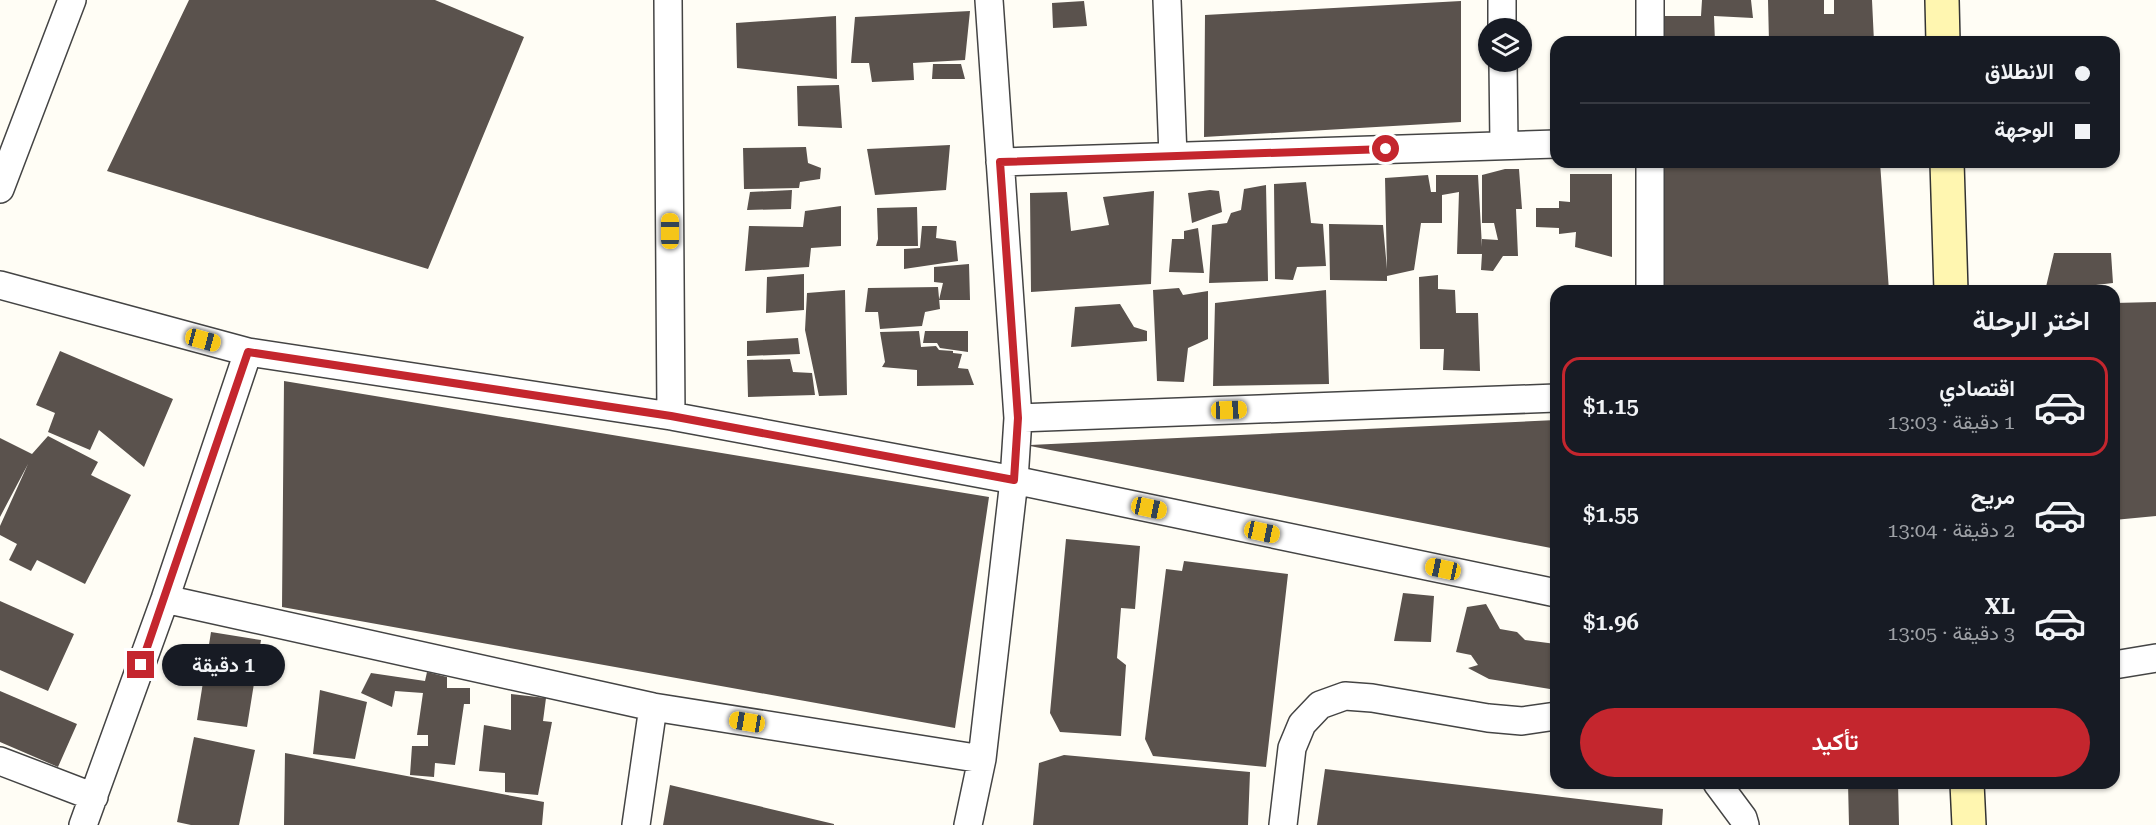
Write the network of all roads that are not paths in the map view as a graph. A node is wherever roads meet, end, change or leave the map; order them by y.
1 (72, 0) edge
2 (668, 0) edge
3 (989, 0) edge
4 (1167, 0) edge
5 (1502, 0) edge
6 (1650, 0) edge
7 (1942, 0) edge
8 (1502, 18) edge
9 (1650, 36) edge
10 (1943, 36) edge
11 (1503, 72) edge
12 (1550, 144) edge
13 (1504, 145) junction
14 (1173, 156) junction
15 (1000, 162) junction
16 (1650, 168) edge
17 (1947, 168) edge
18 (2, 177) edge
19 (0, 285) edge
20 (1650, 285) edge
21 (1951, 285) edge
22 (248, 352) junction
23 (1550, 398) edge
24 (671, 416) junction
25 (1018, 418) junction
26 (1014, 480) junction
27 (1550, 592) edge
28 (165, 599) junction
29 (2156, 658) edge
30 (2120, 664) edge
31 (653, 706) junction
32 (1550, 717) edge
33 (982, 759) junction
34 (0, 761) edge
35 (1721, 789) edge
36 (1967, 789) edge
37 (94, 797) junction
38 (83, 825) edge
39 (636, 825) edge
40 (968, 825) edge
41 (1283, 825) edge
42 (1745, 825) edge
43 (1969, 825) edge

1 - 18 street
2 - 24 street
3 - 15 street
4 - 14 street
5 - 8 street
6 - 9 street
7 - 10 main road
11 - 13 street
12 - 13 street
13 - 14 street
14 - 15 street
15 - 25 street
16 - 20 street
17 - 21 main road
19 - 22 street
22 - 24 street
22 - 28 street
23 - 25 street
24 - 26 street
25 - 26 street
26 - 27 street
26 - 33 street
28 - 31 street
28 - 37 street
29 - 30 street
31 - 33 street
31 - 39 street
32 - 41 street
33 - 40 street
34 - 37 street
35 - 42 street
36 - 43 main road
37 - 38 street

